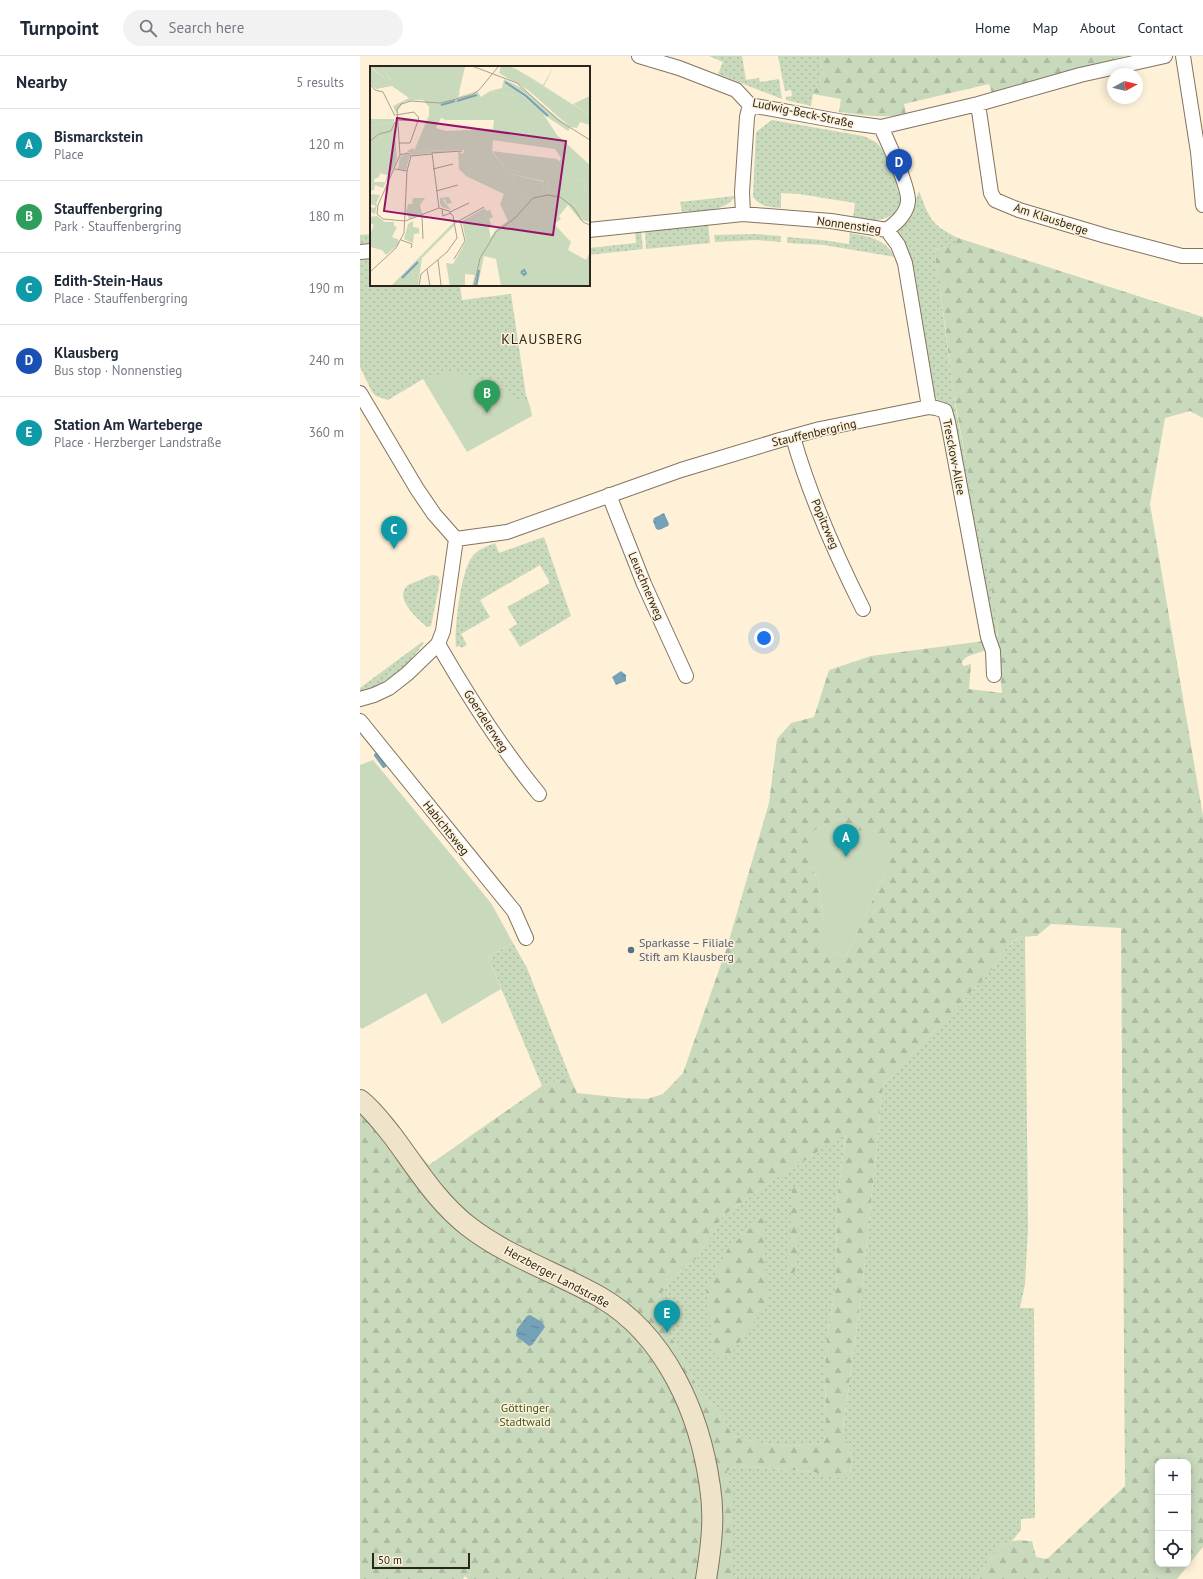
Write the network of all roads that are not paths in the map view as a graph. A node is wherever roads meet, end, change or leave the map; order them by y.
1 (639, 56) edge
2 (1165, 56) edge
3 (1184, 56) edge
4 (978, 104) junction
5 (750, 105) junction
6 (881, 128) junction
7 (1203, 205) edge
8 (743, 214) junction
9 (590, 230) edge
10 (887, 230) junction
11 (370, 251) edge
12 (360, 252) edge
13 (1203, 256) edge
14 (361, 397) edge
15 (929, 407) junction
16 (793, 437) junction
17 (609, 495) junction
18 (456, 540) junction
19 (863, 609) dead end
20 (438, 644) junction
21 (994, 675) dead end
22 (686, 676) dead end
23 (360, 700) edge
24 (360, 721) edge
25 (539, 794) dead end
26 (526, 938) dead end
27 (360, 1100) edge
28 (706, 1579) edge

1 - 5 street, Ludwig-Beck-Straße
2 - 4 street
3 - 7 street
4 - 6 street
4 - 13 street, Am Klausberge
5 - 6 street, Ludwig-Beck-Straße
5 - 8 street
6 - 10 street, Nonnenstieg
8 - 9 street, Nonnenstieg
8 - 10 street, Nonnenstieg
10 - 15 street, Tresckow-Allee
11 - 12 street
14 - 18 street
15 - 16 street, Stauffenbergring
15 - 21 street, Tresckow-Allee
16 - 17 street, Stauffenbergring
16 - 19 street, Popitzweg
17 - 18 street, Stauffenbergring
17 - 22 street, Leuschnerweg
18 - 20 street
20 - 23 street
20 - 25 street, Goerdelerweg
24 - 26 street, Habichtsweg
27 - 28 street, Herzberger Landstraße

